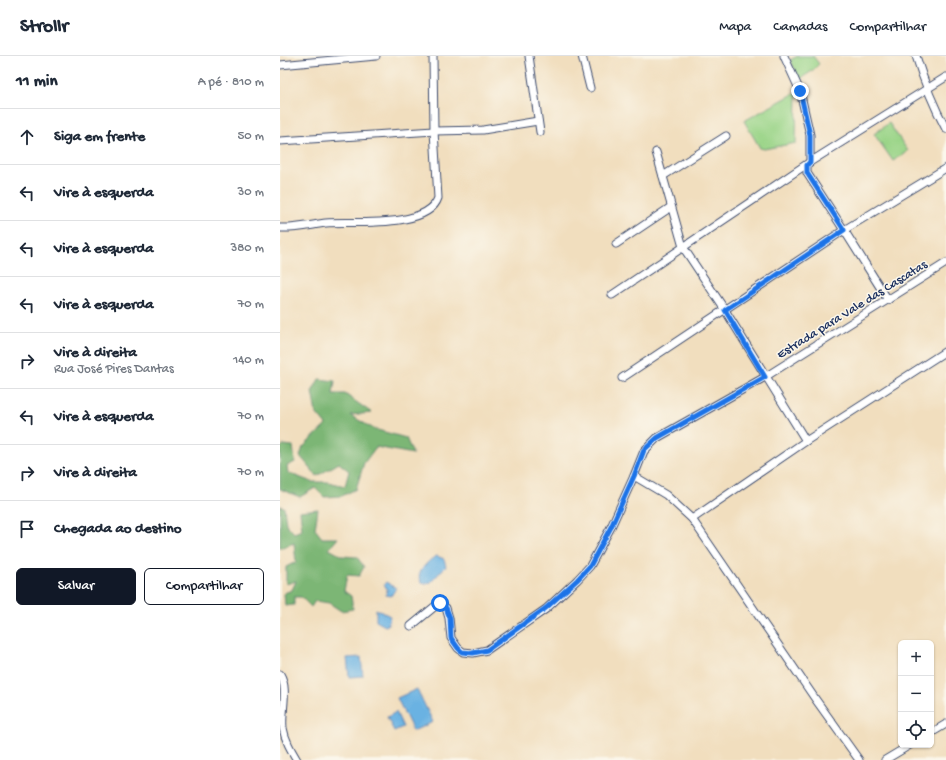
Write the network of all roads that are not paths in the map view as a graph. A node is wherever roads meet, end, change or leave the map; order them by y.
1 (376, 56) edge
2 (433, 56) edge
3 (528, 56) edge
4 (582, 56) edge
5 (784, 56) edge
6 (916, 56) edge
7 (280, 65) edge
8 (946, 77) edge
9 (590, 88) dead end
10 (927, 90) junction
11 (538, 120) junction
12 (946, 129) edge
13 (434, 131) junction
14 (540, 132) dead end
15 (726, 136) dead end
16 (280, 141) edge
17 (656, 152) dead end
18 (808, 164) junction
19 (946, 168) edge
20 (663, 176) junction
21 (671, 207) junction
22 (280, 228) edge
23 (844, 230) junction
24 (616, 244) dead end
25 (683, 247) junction
26 (946, 262) edge
27 (612, 295) dead end
28 (888, 300) junction
29 (725, 310) junction
30 (946, 351) edge
31 (765, 377) junction
32 (622, 378) dead end
33 (806, 441) junction
34 (634, 476) junction
35 (692, 519) junction
36 (411, 626) dead end
37 (280, 674) edge
38 (946, 724) edge
39 (934, 731) edge
40 (905, 748) edge
41 (297, 760) edge
42 (859, 760) edge
43 (885, 760) edge

1 - 7 street
2 - 13 street
3 - 11 street
4 - 9 street
5 - 18 street
6 - 10 street
8 - 10 street
10 - 12 street
10 - 18 street
11 - 13 street
11 - 14 street
13 - 16 street
13 - 22 street
15 - 20 street
17 - 20 street
18 - 23 street
18 - 25 street
19 - 23 street
20 - 21 street
21 - 24 street
21 - 25 street
23 - 28 street
23 - 29 street
25 - 27 street
25 - 29 street
26 - 28 street, Estrada para Vale das Cascatas
28 - 31 street, Estrada para Vale das Cascatas
29 - 31 street
29 - 32 street
30 - 33 street
31 - 33 street
31 - 34 street, Estrada para Vale das Cascatas
33 - 35 street
34 - 35 street
34 - 36 street, Estrada para Vale das Cascatas
35 - 42 street
37 - 41 street
38 - 39 street
40 - 43 street

